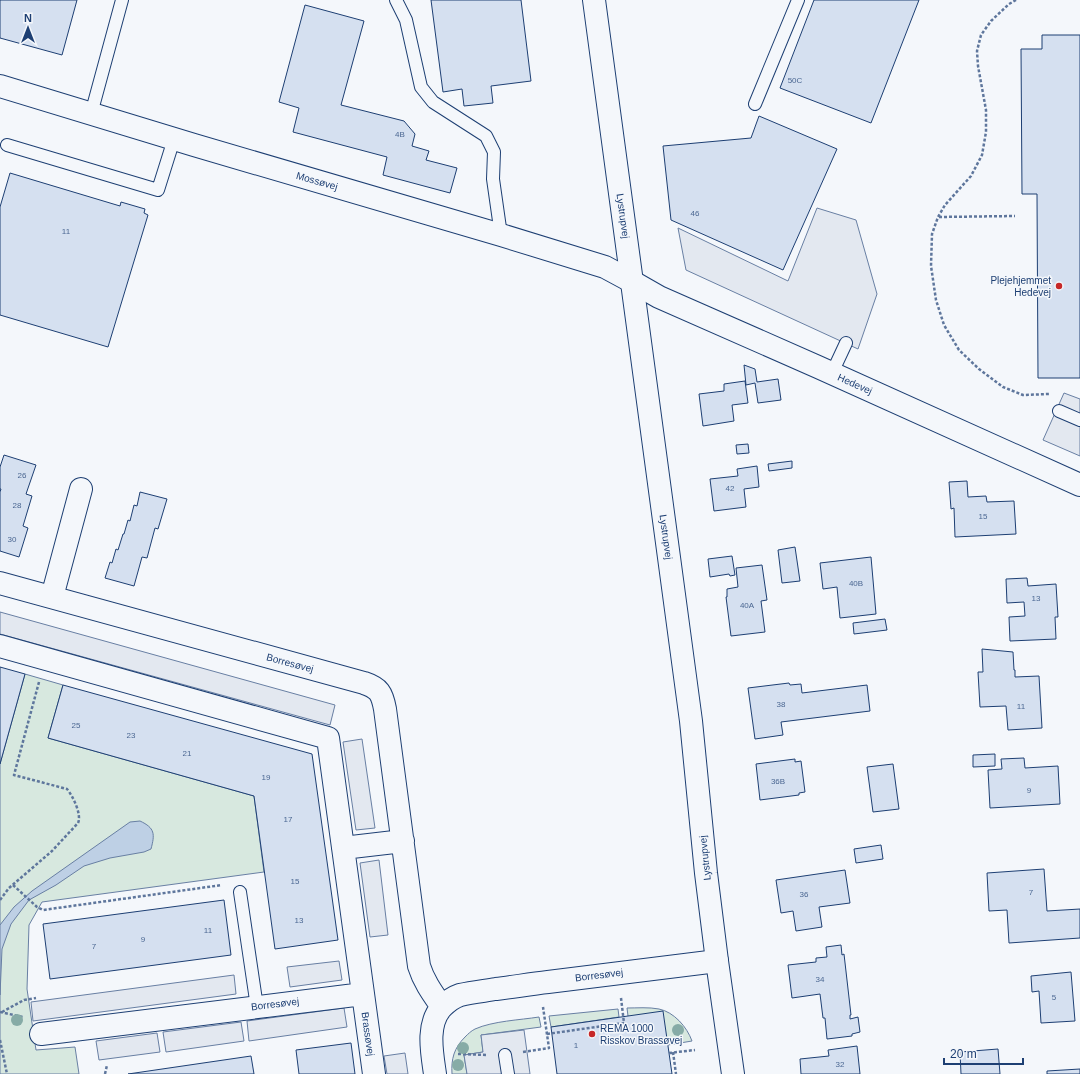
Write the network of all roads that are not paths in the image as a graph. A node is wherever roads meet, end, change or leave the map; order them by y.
1 (122, 0) edge
2 (396, 0) edge
3 (594, 0) edge
4 (798, 0) edge
5 (0, 86) edge
6 (755, 104) dead end
7 (91, 114) junction
8 (174, 139) junction
9 (7, 145) dead end
10 (501, 235) junction
11 (632, 280) junction
12 (846, 343) dead end
13 (832, 373) junction
14 (1059, 411) road end
15 (1080, 420) edge
16 (1080, 484) edge
17 (81, 489) dead end
18 (0, 583) edge
19 (52, 598) junction
20 (0, 646) edge
21 (403, 841) junction
22 (343, 848) junction
23 (240, 892) road end
24 (717, 961) junction
25 (363, 994) junction
26 (257, 1007) junction
27 (442, 1007) junction
28 (41, 1034) dead end
29 (505, 1055) road end
30 (374, 1074) edge
31 (435, 1074) edge
32 (508, 1074) edge
33 (733, 1074) edge

1 - 7 lane
2 - 10 lane
3 - 11 street, Lystrupvej
4 - 6 lane
5 - 7 street, Mossøvej
7 - 8 street, Mossøvej
8 - 9 lane
8 - 10 street, Mossøvej
10 - 11 street, Mossøvej
11 - 13 street, Hedevej
11 - 24 street, Lystrupvej
12 - 13 lane
13 - 16 street, Hedevej
14 - 15 lane
17 - 19 street
18 - 19 street, Borresøvej
19 - 21 street, Borresøvej
20 - 22 street
21 - 22 street
21 - 27 street, Borresøvej
22 - 25 street
23 - 26 lane
24 - 27 street, Borresøvej
24 - 33 street, Lystrupvej
25 - 26 street, Borresøvej
25 - 30 street, Brassøvej
26 - 28 street, Borresøvej
27 - 31 street
29 - 32 lane

